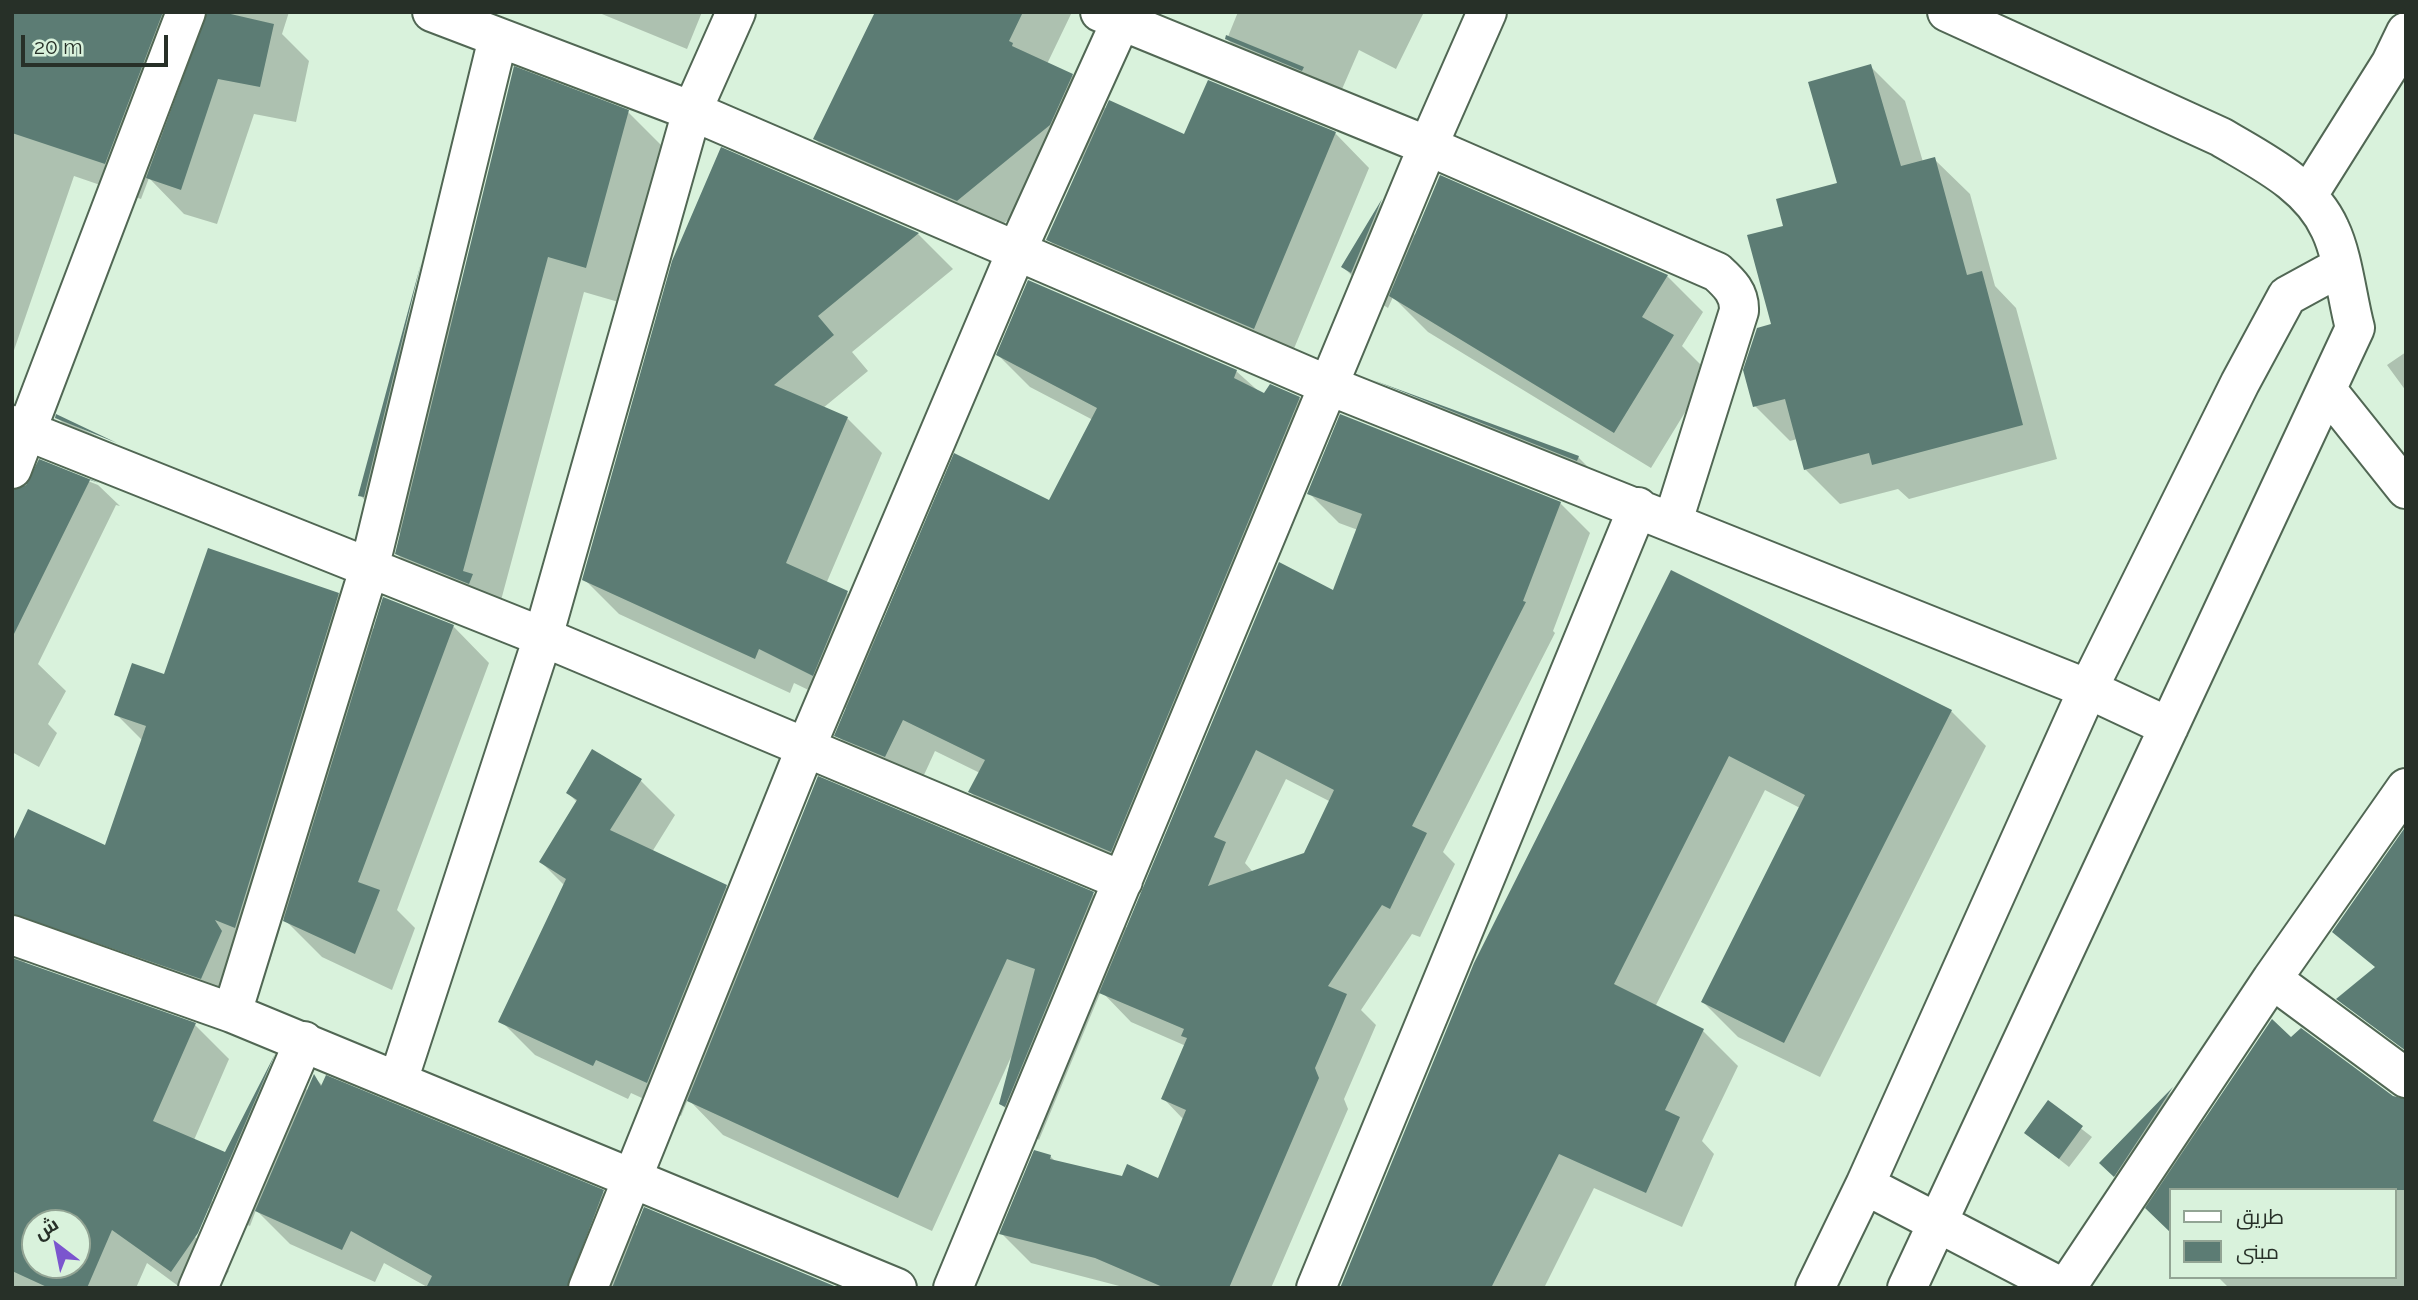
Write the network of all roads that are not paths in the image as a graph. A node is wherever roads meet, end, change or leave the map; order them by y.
1 (186, 12) edge
2 (432, 12) edge
3 (736, 12) edge
4 (1487, 12) edge
5 (1947, 12) edge
6 (1115, 15) edge
7 (2406, 32) edge
8 (498, 38) junction
9 (692, 111) junction
10 (1428, 146) junction
11 (2308, 195) junction
12 (1017, 250) junction
13 (2340, 267) junction
14 (1330, 386) junction
15 (2327, 390) junction
16 (19, 428) edge
17 (12, 469) edge
18 (2406, 489) edge
19 (1638, 507) junction
20 (1673, 521) junction
21 (369, 569) junction
22 (543, 637) junction
23 (2088, 689) junction
24 (2169, 727) junction
25 (806, 747) junction
26 (2406, 788) edge
27 (1123, 881) junction
28 (12, 935) edge
29 (2272, 979) junction
30 (232, 1013) junction
31 (304, 1041) junction
32 (2406, 1078) edge
33 (398, 1081) junction
34 (633, 1180) junction
35 (1865, 1185) junction
36 (1938, 1222) junction
37 (198, 1288) edge
38 (588, 1288) edge
39 (897, 1288) edge
40 (953, 1288) edge
41 (1316, 1288) edge
42 (1815, 1288) edge
43 (1907, 1288) edge
44 (2064, 1288) edge

1 - 16 street
2 - 8 street
3 - 9 street
4 - 10 street
5 - 11 street
6 - 10 street
6 - 12 street
7 - 11 street
8 - 9 street
8 - 21 street
9 - 12 street
9 - 22 street
10 - 14 street
10 - 20 street
11 - 13 street
12 - 14 street
12 - 25 street
13 - 15 street
13 - 23 street
14 - 19 street
14 - 27 street
15 - 18 street
15 - 24 street
16 - 17 street
16 - 21 street
19 - 20 street
19 - 41 street
20 - 23 street
21 - 22 street
21 - 30 street
22 - 25 street
22 - 33 street
23 - 24 street
23 - 35 street
24 - 36 street
25 - 27 street
25 - 34 street
26 - 29 street
27 - 40 street
28 - 30 street
29 - 32 street
29 - 44 street
30 - 31 street
31 - 33 street
31 - 37 street
33 - 34 street
34 - 38 street
34 - 39 street
35 - 36 street
35 - 42 street
36 - 43 street
36 - 44 street

